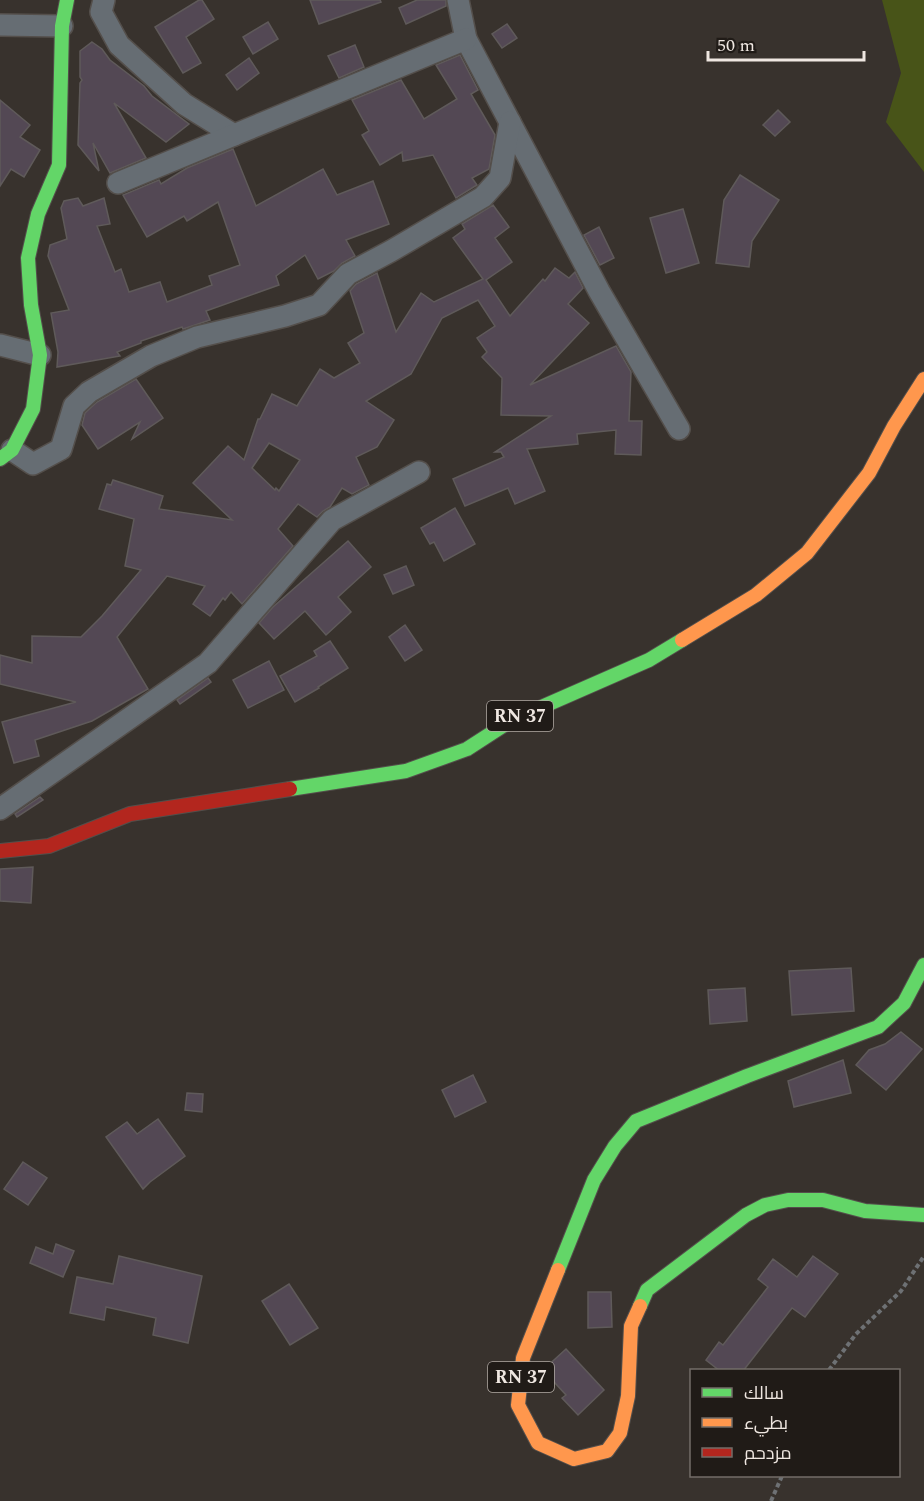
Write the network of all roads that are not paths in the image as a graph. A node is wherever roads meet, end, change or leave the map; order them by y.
1 (67, 0) edge
2 (104, 0) edge
3 (458, 0) edge
4 (0, 25) edge
5 (62, 26) junction
6 (466, 39) junction
7 (510, 122) junction
8 (234, 135) junction
9 (118, 183) dead end
10 (0, 345) edge
11 (40, 355) junction
12 (924, 379) edge
13 (679, 429) dead end
14 (6, 454) edge
15 (419, 472) dead end
16 (0, 809) edge
17 (0, 851) edge
18 (924, 965) edge
19 (924, 1215) edge

1 - 5 main road
2 - 8 street
3 - 6 street
4 - 5 street
5 - 11 main road
6 - 7 street
6 - 8 street
7 - 13 street
7 - 14 street
8 - 9 street
10 - 11 street
11 - 14 main road
12 - 17 main road, RN 37
15 - 16 street
18 - 19 main road, RN 37

